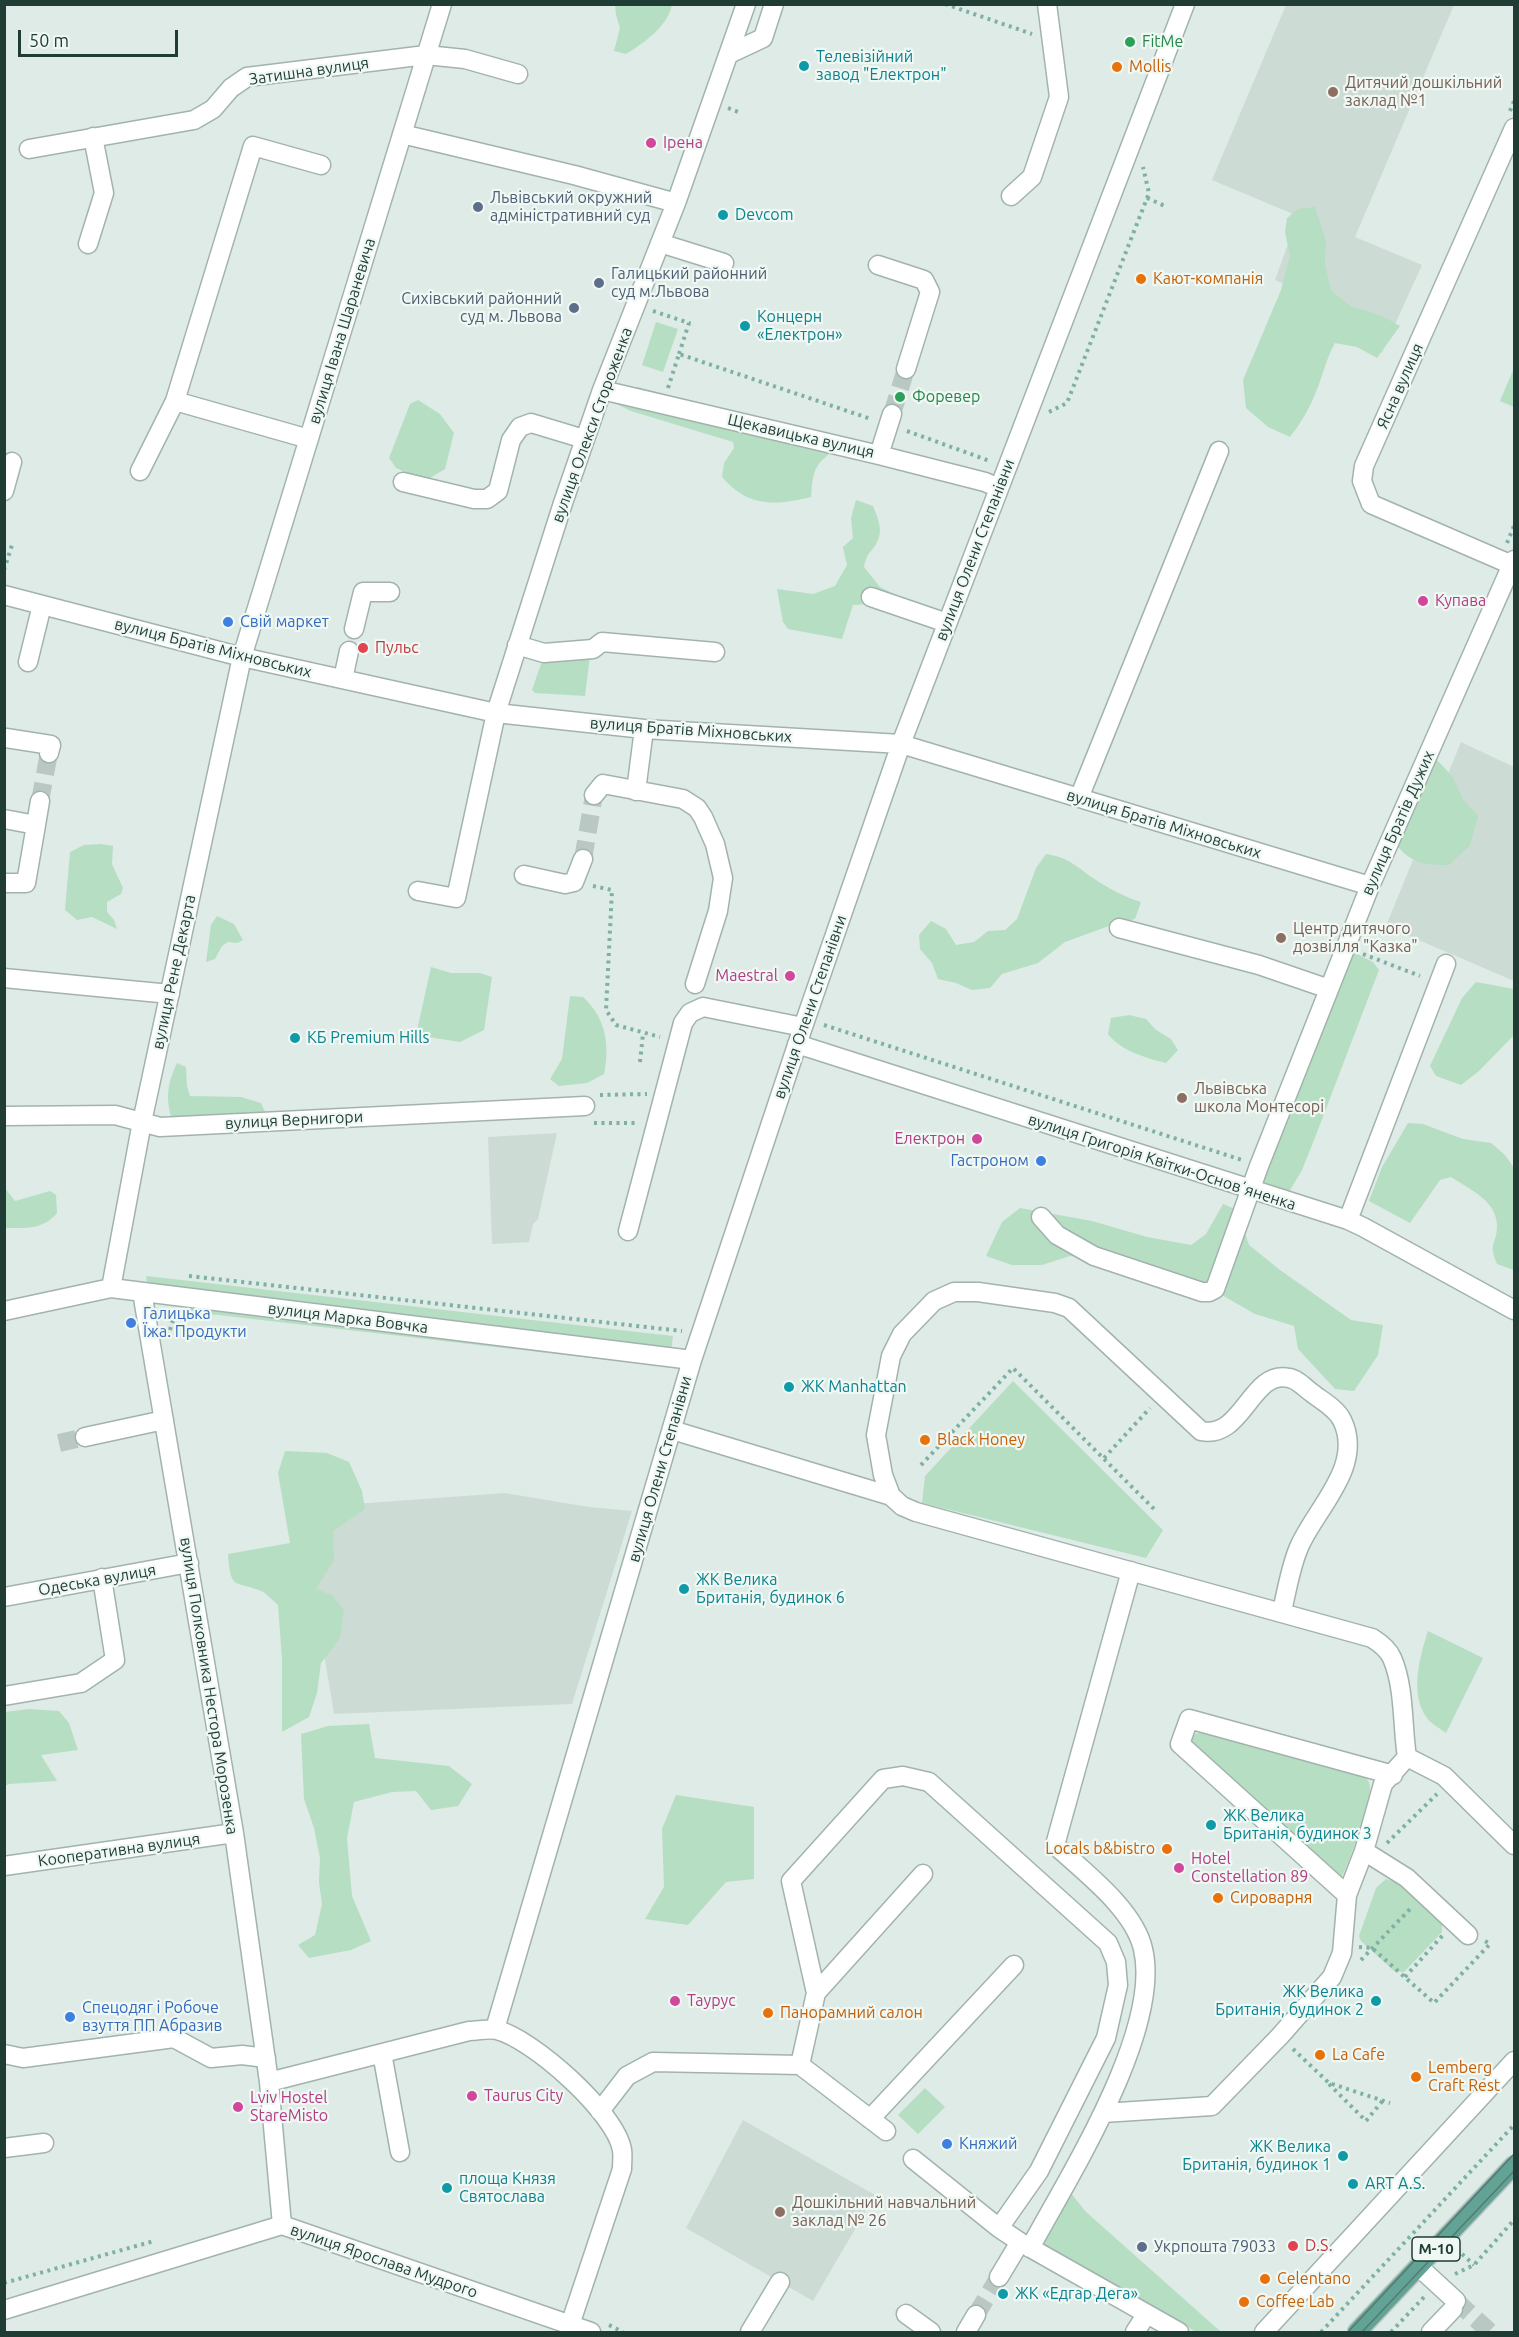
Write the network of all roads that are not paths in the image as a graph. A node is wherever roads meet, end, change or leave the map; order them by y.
1 (442, 4) edge
2 (746, 4) edge
3 (774, 4) edge
4 (1047, 4) edge
5 (1185, 4) edge
6 (729, 54) junction
7 (426, 55) junction
8 (518, 74) dead end
9 (1515, 128) edge
10 (402, 134) junction
11 (93, 137) junction
12 (29, 148) dead end
13 (321, 165) dead end
14 (1011, 195) dead end
15 (676, 202) junction
16 (660, 243) junction
17 (88, 244) dead end
18 (724, 263) dead end
19 (878, 265) dead end
20 (906, 369) tunnel mouth
21 (602, 390) junction
22 (176, 401) junction
23 (890, 419) tunnel mouth
24 (309, 439) junction
25 (584, 439) junction
26 (1219, 451) dead end
27 (879, 454) junction
28 (12, 462) dead end
29 (140, 471) dead end
30 (403, 482) dead end
31 (999, 488) junction
32 (4, 491) edge
33 (1513, 562) edge
34 (390, 592) dead end
35 (4, 595) edge
36 (871, 597) dead end
37 (42, 605) junction
38 (947, 623) junction
39 (354, 629) dead end
40 (517, 645) junction
41 (349, 651) dead end
42 (715, 652) dead end
43 (242, 657) junction
44 (28, 662) dead end
45 (343, 679) junction
46 (496, 713) junction
47 (644, 729) junction
48 (6, 738) edge
49 (901, 744) junction
50 (50, 753) dead end
51 (636, 791) junction
52 (594, 795) dead end
53 (1079, 798) junction
54 (40, 801) tunnel mouth
55 (4, 819) edge
56 (36, 825) junction
57 (583, 859) tunnel mouth
58 (524, 875) dead end
59 (4, 883) edge
60 (1370, 886) junction
61 (418, 891) dead end
62 (1119, 928) dead end
63 (1446, 964) dead end
64 (4, 978) edge
65 (695, 984) dead end
66 (1329, 989) junction
67 (170, 994) junction
68 (800, 1036) junction
69 (585, 1106) road end
70 (4, 1116) edge
71 (142, 1122) junction
72 (1250, 1191) junction
73 (1041, 1216) dead end
74 (1348, 1220) junction
75 (628, 1231) dead end
76 (111, 1288) junction
77 (142, 1292) junction
78 (1515, 1310) edge
79 (4, 1311) edge
80 (692, 1360) junction
81 (165, 1420) junction
82 (672, 1430) junction
83 (85, 1437) tunnel mouth
84 (891, 1496) junction
85 (189, 1563) junction
86 (1131, 1571) junction
87 (102, 1578) junction
88 (4, 1597) edge
89 (1282, 1611) junction
90 (4, 1696) edge
91 (1407, 1757) junction
92 (1393, 1775) junction
93 (234, 1833) junction
94 (1515, 1845) edge
95 (1373, 1849) junction
96 (4, 1866) edge
97 (923, 1874) dead end
98 (1347, 1895) junction
99 (1468, 1935) dead end
100 (1014, 1965) dead end
101 (816, 1993) junction
102 (495, 2030) junction
103 (382, 2053) junction
104 (4, 2054) edge
105 (266, 2058) junction
106 (1515, 2061) edge
107 (800, 2066) junction
108 (269, 2082) junction
109 (600, 2111) junction
110 (1103, 2113) junction
111 (870, 2119) junction
112 (886, 2131) dead end
113 (44, 2143) dead end
114 (4, 2148) edge
115 (400, 2152) dead end
116 (913, 2159) dead end
117 (1515, 2165) edge
118 (282, 2225) junction
119 (999, 2228) junction
120 (1025, 2245) junction
121 (1419, 2267) junction
122 (999, 2277) tunnel mouth
123 (780, 2282) dead end
124 (4, 2310) edge
125 (906, 2314) dead end
126 (976, 2315) tunnel mouth
127 (1146, 2315) junction
128 (570, 2325) junction
129 (597, 2327) edge
130 (750, 2332) edge
131 (931, 2332) edge
132 (966, 2332) edge
133 (1135, 2332) edge
134 (1179, 2332) edge
135 (1264, 2332) edge
136 (1357, 2332) edge
137 (1431, 2332) edge

1 - 7 street, вулиця Івана Шараневича
2 - 6 street, вулиця Олекси Стороженка
3 - 6 street
4 - 14 street
5 - 31 street, вулиця Олени Степанівни
6 - 15 street, вулиця Олекси Стороженка
7 - 8 street, Затишна вулиця
7 - 10 street, вулиця Івана Шараневича
7 - 11 street, Затишна вулиця
9 - 33 street, Ясна вулиця
10 - 15 street
10 - 24 street, вулиця Івана Шараневича
11 - 12 street, Затишна вулиця
11 - 17 street
13 - 22 street
15 - 16 street, вулиця Олекси Стороженка
16 - 18 street
16 - 21 street, вулиця Олекси Стороженка
19 - 20 street
21 - 25 street, вулиця Олекси Стороженка
21 - 27 street, Щекавицька вулиця
22 - 24 street
22 - 29 street
23 - 27 street
24 - 43 street, вулиця Івана Шараневича
25 - 30 street
25 - 40 street, вулиця Олекси Стороженка
26 - 53 street
27 - 31 street, Щекавицька вулиця
28 - 32 street
31 - 38 street, вулиця Олени Степанівни
33 - 60 street, вулиця Братів Дужих
34 - 39 street
35 - 37 street, вулиця Братів Міхновських
36 - 38 street
37 - 43 street, вулиця Братів Міхновських
37 - 44 street
38 - 49 street, вулиця Олени Степанівни
40 - 42 street
40 - 46 street, вулиця Олекси Стороженка
41 - 45 street
43 - 45 street, вулиця Братів Міхновських
43 - 67 street, вулиця Рене Декарта
45 - 46 street, вулиця Братів Міхновських
46 - 47 street, вулиця Братів Міхновських
46 - 61 street, вулиця Олекси Стороженка
47 - 49 street, вулиця Братів Міхновських
47 - 51 street
48 - 50 street
49 - 53 street, вулиця Братів Міхновських
49 - 68 street, вулиця Олени Степанівни
51 - 52 street
51 - 65 street
53 - 60 street, вулиця Братів Міхновських
54 - 56 street
55 - 56 street
56 - 59 street
57 - 58 street
60 - 66 street, вулиця Братів Дужих
62 - 66 street
63 - 74 street
64 - 67 street
66 - 72 street, вулиця Братів Дужих
67 - 71 street, вулиця Рене Декарта
68 - 72 street, вулиця Григорія Квітки-Основʼяненка
68 - 75 street, вулиця Григорія Квітки-Основʼяненка
68 - 80 street, вулиця Олени Степанівни
69 - 71 street, вулиця Вернигори
70 - 71 street, вулиця Вернигори
71 - 76 street, вулиця Рене Декарта
72 - 73 street, вулиця Братів Дужих
72 - 74 street, вулиця Григорія Квітки-Основʼяненка
74 - 78 street, вулиця Григорія Квітки-Основʼяненка
76 - 77 street, вулиця Марка Вовчка
76 - 79 street, вулиця Марка Вовчка
77 - 80 street, вулиця Марка Вовчка
77 - 81 street, вулиця Полковника Нестора Морозенка
80 - 82 street, вулиця Олени Степанівни
81 - 83 street
81 - 85 street, вулиця Полковника Нестора Морозенка
82 - 84 street
82 - 102 street, вулиця Олени Степанівни
84 - 86 street
84 - 89 street
85 - 87 street, Одеська вулиця
85 - 93 street, вулиця Полковника Нестора Морозенка
86 - 89 street
86 - 110 street
87 - 88 street, Одеська вулиця
87 - 90 street
89 - 91 street
91 - 92 street
91 - 94 street
92 - 95 street
92 - 98 street
93 - 96 street, Кооперативна вулиця
93 - 105 street, вулиця Полковника Нестора Морозенка
95 - 98 street
95 - 99 street
97 - 101 street
98 - 110 street
100 - 111 street
101 - 107 street
101 - 119 street
102 - 103 street
102 - 109 street
103 - 108 street
103 - 115 street
104 - 105 street
105 - 108 street, вулиця Полковника Нестора Морозенка
106 - 135 street
107 - 109 street
107 - 111 street
108 - 118 street
109 - 128 street
110 - 120 street
111 - 112 street
113 - 114 street
116 - 119 street
117 - 121 main road, М-10
118 - 124 street, вулиця Ярослава Мудрого
118 - 128 street, вулиця Ярослава Мудрого
119 - 120 street
120 - 122 street
120 - 127 street
121 - 136 main road, М-10
121 - 137 street
123 - 130 street
125 - 131 street
126 - 132 street
127 - 133 street
127 - 134 street
128 - 129 street, вулиця Ярослава Мудрого

